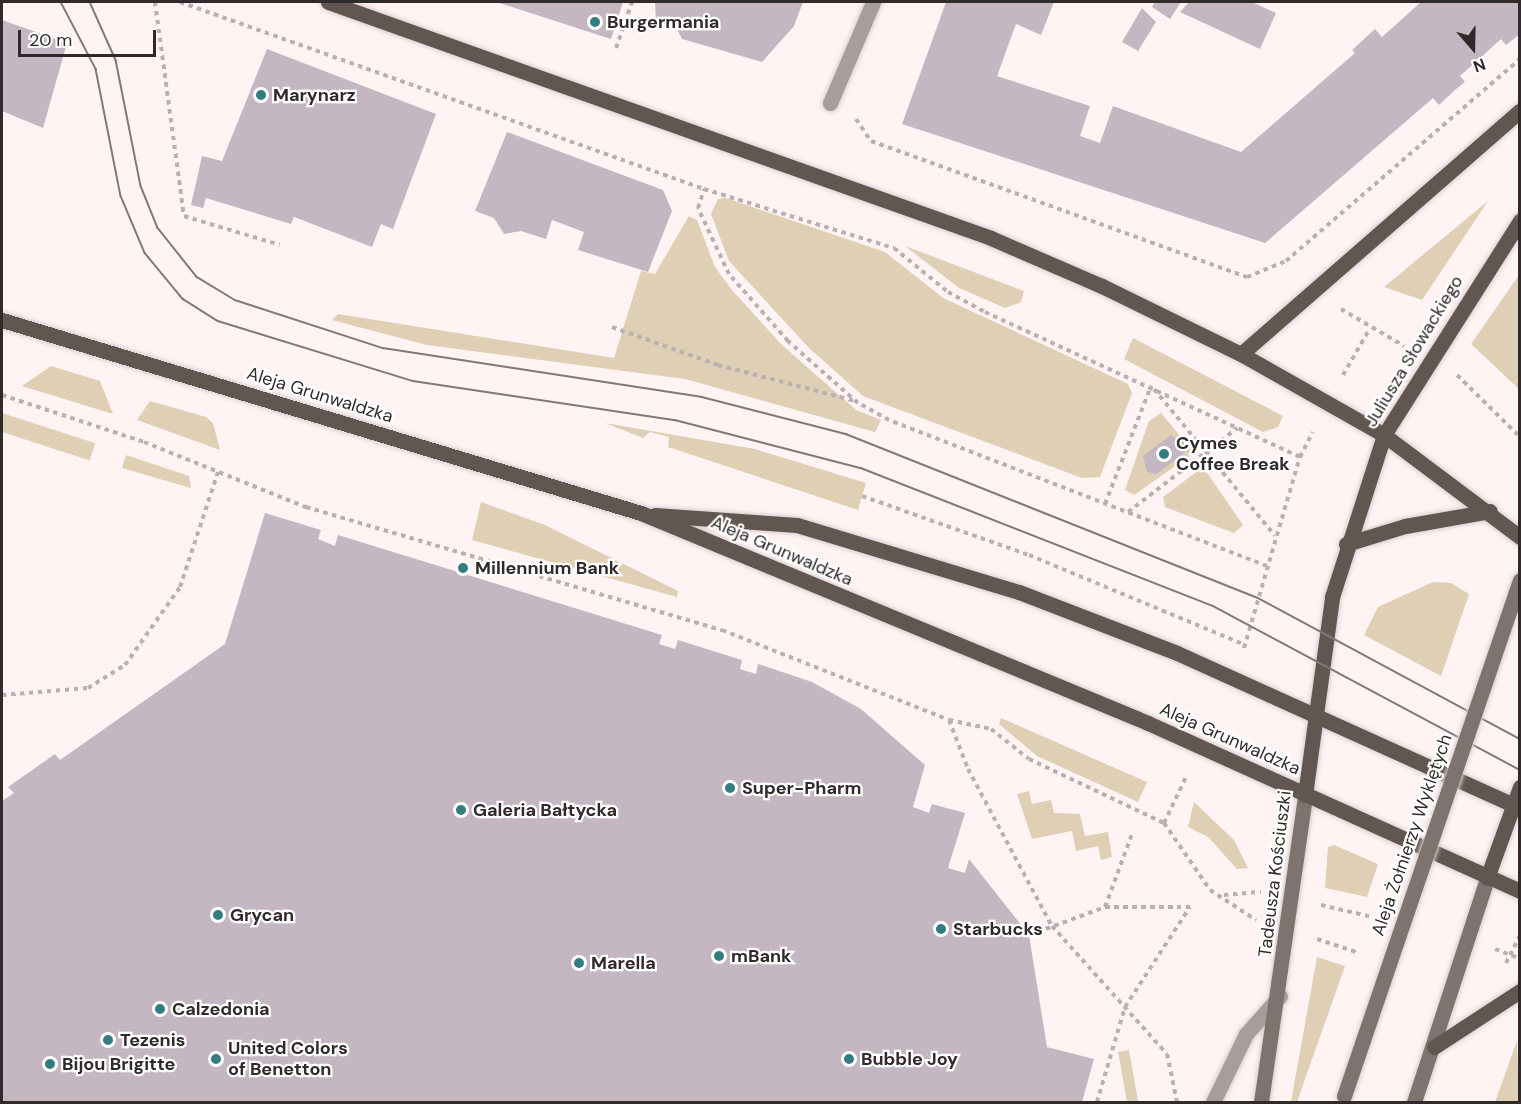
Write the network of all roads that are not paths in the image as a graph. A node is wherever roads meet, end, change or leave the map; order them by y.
1 (328, 2) edge
2 (873, 2) edge
3 (830, 103) dead end
4 (1520, 111) edge
5 (1520, 221) edge
6 (2, 320) edge
7 (1241, 354) junction
8 (1383, 435) junction
9 (1490, 511) junction
10 (641, 513) junction
11 (1520, 537) edge
12 (1346, 544) junction
13 (1520, 580) edge
14 (1314, 714) junction
15 (1520, 787) edge
16 (1305, 795) junction
17 (1513, 804) junction
18 (1487, 878) junction
19 (1520, 891) edge
20 (1520, 991) edge
21 (1280, 996) junction
22 (1434, 1047) junction
23 (1343, 1100) edge
24 (1213, 1102) edge
25 (1261, 1102) edge
26 (1414, 1102) edge

1 - 7 main road
2 - 3 street
4 - 7 main road
5 - 8 main road, Juliusza Słowackiego
6 - 10 main road, Aleja Grunwaldzka
7 - 8 main road
8 - 9 main road
8 - 12 main road, Juliusza Słowackiego
9 - 11 main road
9 - 12 main road
10 - 14 main road
10 - 16 main road, Aleja Grunwaldzka
12 - 14 main road, Tadeusza Kościuszki
13 - 23 main road, Aleja Żołnierzy Wyklętych, bridge
14 - 16 main road, Tadeusza Kościuszki
14 - 17 main road
15 - 17 main road
16 - 18 main road, Aleja Grunwaldzka
16 - 21 main road, Tadeusza Kościuszki
17 - 18 main road
18 - 19 main road, Aleja Grunwaldzka
18 - 22 main road
20 - 22 main road
21 - 24 street
21 - 25 main road, Tadeusza Kościuszki
22 - 26 main road

